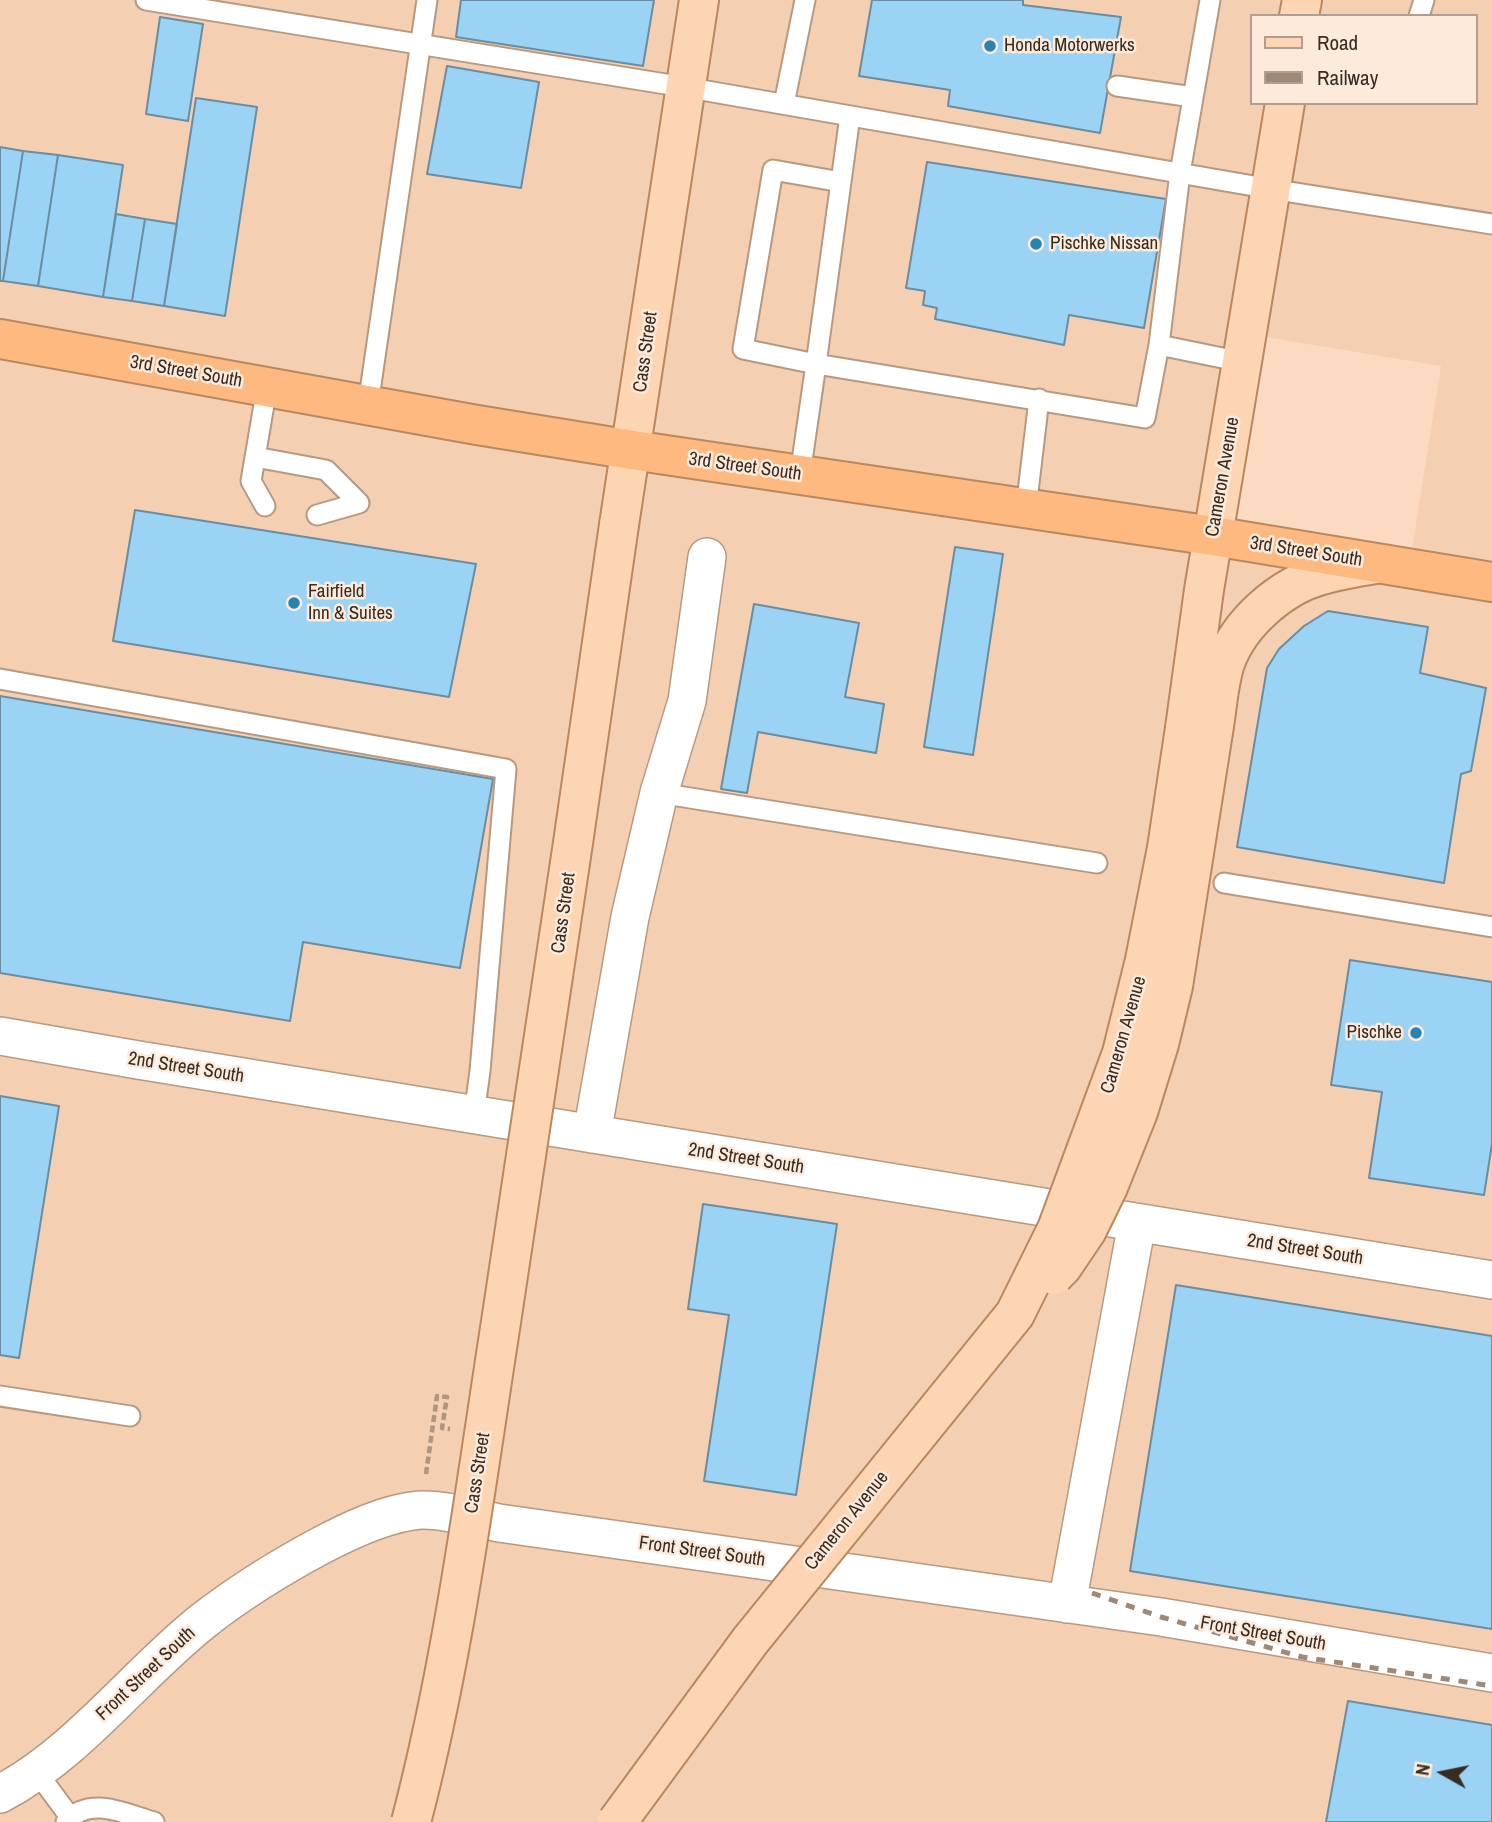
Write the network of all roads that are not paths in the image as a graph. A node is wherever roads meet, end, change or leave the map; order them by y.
1 (146, 0) edge
2 (427, 0) edge
3 (699, 0) edge
4 (805, 0) edge
5 (1210, 0) edge
6 (422, 44) junction
7 (1117, 86) dead end
8 (684, 87) junction
9 (1193, 97) junction
10 (784, 104) junction
11 (1285, 105) edge
12 (850, 116) junction
13 (1180, 173) junction
14 (841, 182) junction
15 (1271, 189) junction
16 (1492, 224) edge
17 (0, 339) edge
18 (1158, 345) junction
19 (1242, 362) junction
20 (817, 364) junction
21 (267, 387) junction
22 (1040, 399) junction
23 (368, 405) junction
24 (632, 450) junction
25 (255, 457) junction
26 (800, 475) junction
27 (265, 506) dead end
28 (1026, 509) junction
29 (317, 515) dead end
30 (1213, 536) junction
31 (707, 557) dead end
32 (1376, 563) junction
33 (1492, 582) edge
34 (0, 679) edge
35 (1199, 730) junction
36 (659, 793) junction
37 (1097, 863) dead end
38 (1224, 883) dead end
39 (1492, 927) edge
40 (0, 1036) edge
41 (474, 1115) junction
42 (537, 1125) junction
43 (592, 1134) junction
44 (1137, 1223) junction
45 (1492, 1280) edge
46 (0, 1396) edge
47 (130, 1416) dead end
48 (477, 1518) junction
49 (1067, 1604) junction
50 (1492, 1673) edge
51 (36, 1771) junction
52 (0, 1794) edge
53 (68, 1819) edge
54 (154, 1822) edge
55 (411, 1822) edge
56 (617, 1822) edge

1 - 6 lane
2 - 6 lane
3 - 8 main road, Cass Street
4 - 10 lane
5 - 9 lane
6 - 8 lane
6 - 23 lane
7 - 9 lane
8 - 10 lane
8 - 24 main road, Cass Street
9 - 13 lane
10 - 12 lane
11 - 15 main road, Cameron Avenue
12 - 13 lane
12 - 14 lane
13 - 15 lane
13 - 18 lane
14 - 20 lane
14 - 20 lane
15 - 16 lane
15 - 19 main road, Cameron Avenue
17 - 21 highway, 3rd Street South
18 - 19 lane
18 - 22 lane
19 - 30 main road, Cameron Avenue
20 - 22 lane
20 - 26 lane
21 - 23 highway, 3rd Street South
21 - 25 lane
22 - 28 lane
23 - 24 highway, 3rd Street South
24 - 26 highway, 3rd Street South
24 - 55 main road, Cass Street, bridge
25 - 27 lane
25 - 29 lane
26 - 28 highway, 3rd Street South
28 - 30 highway, 3rd Street South
30 - 32 highway, 3rd Street South
30 - 35 main road, Cameron Avenue
31 - 36 street
32 - 33 highway, 3rd Street South
32 - 35 main road
34 - 41 lane
35 - 56 main road, Cameron Avenue, bridge
36 - 37 lane
36 - 43 street
38 - 39 lane
40 - 41 street, 2nd Street South
41 - 42 street, 2nd Street South
42 - 43 street, 2nd Street South
42 - 48 street, Cass Street
43 - 44 street, 2nd Street South
44 - 45 street, 2nd Street South
44 - 49 street
46 - 47 lane
48 - 49 street, Front Street South
48 - 51 street, Front Street South
49 - 50 street, Front Street South
51 - 52 street, Front Street South
51 - 53 lane
53 - 54 lane

